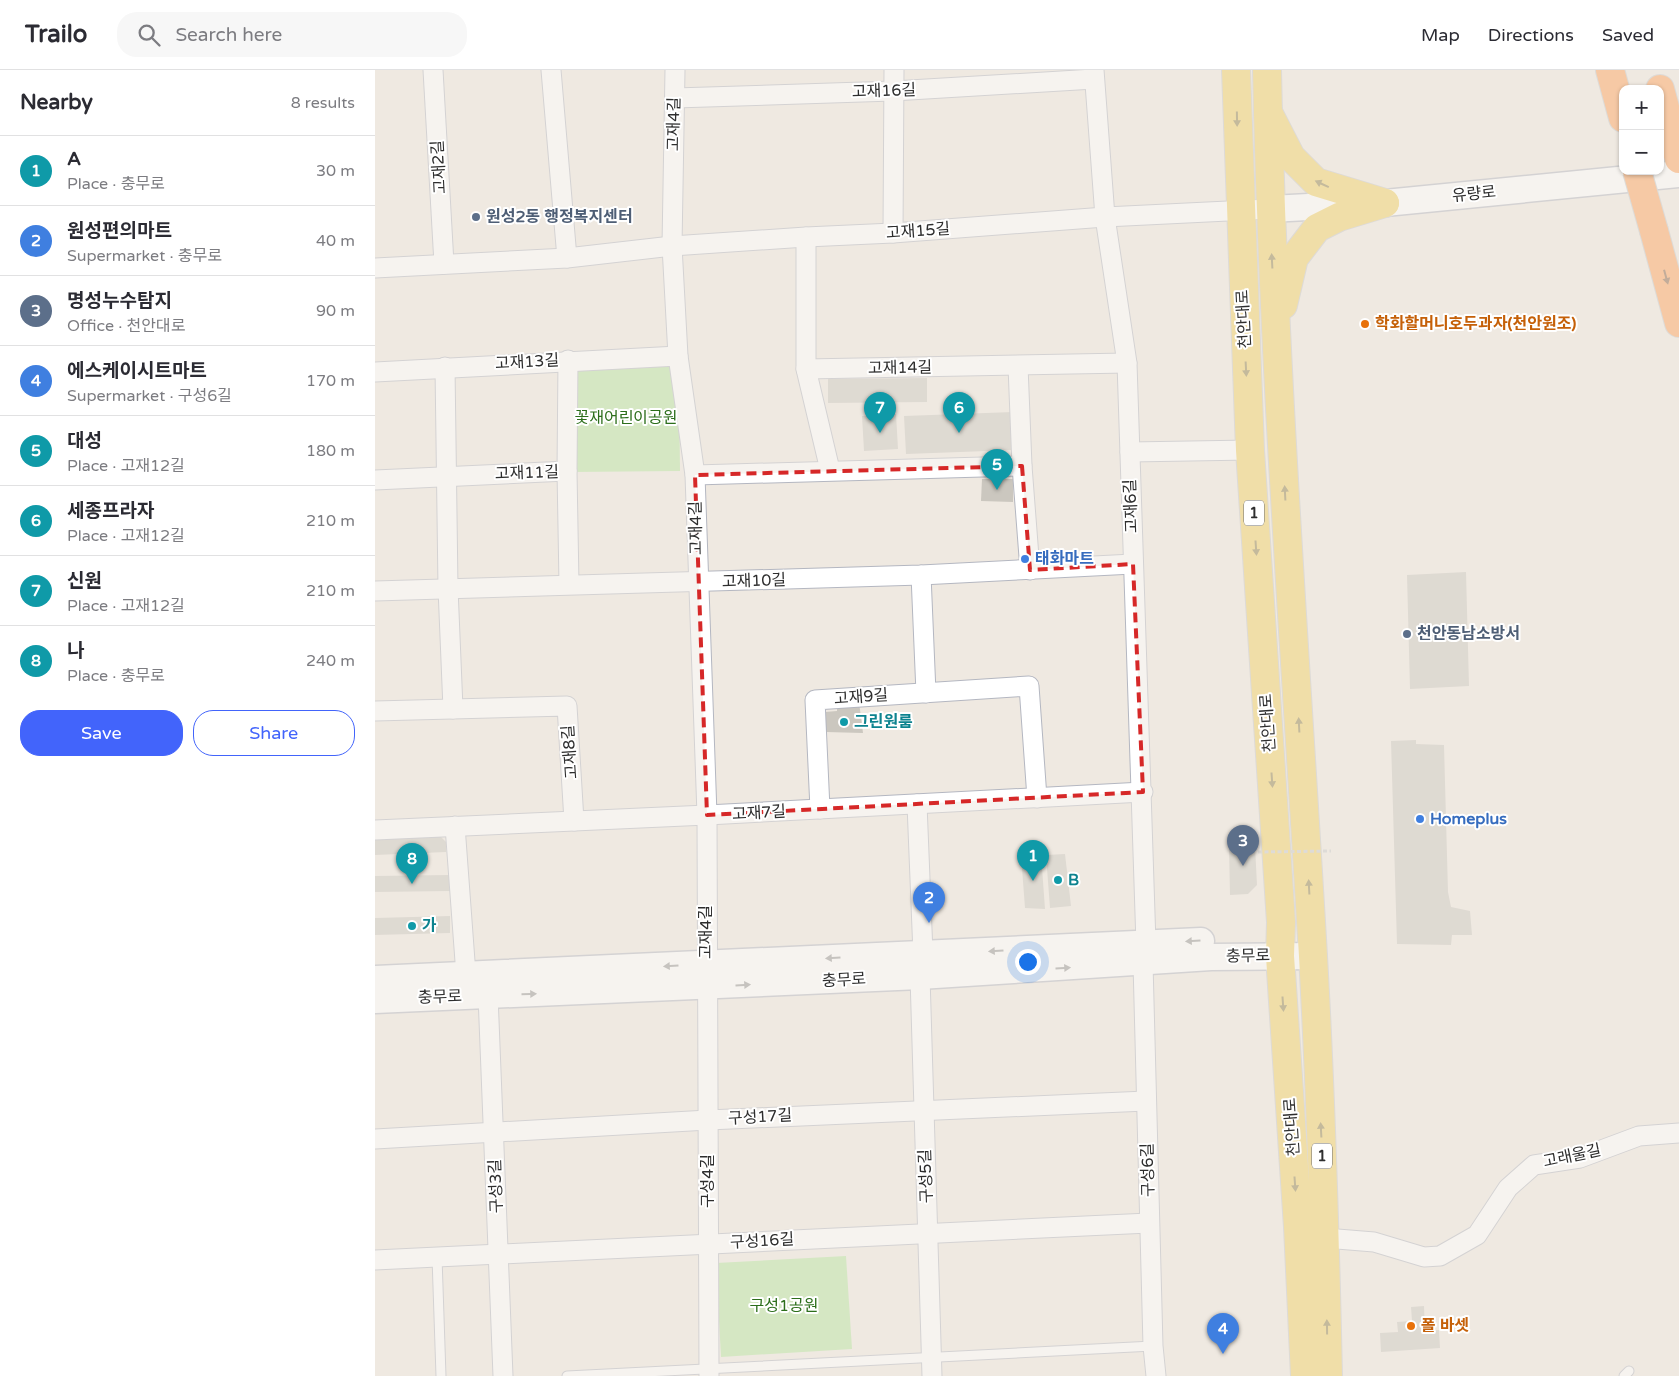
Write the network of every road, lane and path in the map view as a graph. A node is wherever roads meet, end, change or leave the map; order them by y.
1 (433, 70) edge
2 (551, 70) edge
3 (675, 70) edge
4 (895, 70) edge
5 (1236, 70) edge
6 (1267, 70) edge
7 (1610, 70) edge
8 (1655, 70) edge
9 (1094, 74) edge
10 (1659, 85) edge
11 (893, 91) junction
12 (675, 98) junction
13 (1619, 103) edge
14 (1664, 104) edge
15 (1268, 111) junction
16 (1679, 159) edge
17 (1679, 174) edge
18 (1638, 175) edge
19 (1385, 202) junction
20 (1269, 209) junction
21 (1239, 210) junction
22 (1105, 217) junction
23 (893, 233) junction
24 (806, 236) junction
25 (672, 246) junction
26 (567, 258) junction
27 (444, 264) junction
28 (375, 268) edge
29 (1679, 323) edge
30 (1276, 335) junction
31 (678, 356) junction
32 (569, 360) junction
33 (1127, 363) junction
34 (1018, 366) junction
35 (445, 367) junction
36 (806, 369) junction
37 (375, 372) edge
38 (1250, 450) junction
39 (1129, 452) junction
40 (1021, 466) junction
41 (830, 470) junction
42 (567, 471) junction
43 (695, 474) junction
44 (446, 477) junction
45 (375, 480) edge
46 (1133, 564) junction
47 (1030, 570) junction
48 (921, 575) junction
49 (697, 582) junction
50 (569, 584) junction
51 (448, 588) junction
52 (375, 591) edge
53 (927, 693) junction
54 (453, 709) junction
55 (375, 710) edge
56 (1143, 792) junction
57 (1037, 798) junction
58 (917, 804) junction
59 (820, 809) junction
60 (707, 816) junction
61 (574, 821) junction
62 (455, 826) junction
63 (375, 830) edge
64 (1331, 851) dead end
65 (1258, 852) dead end
66 (1281, 946) junction
67 (1312, 946) junction
68 (1144, 953) junction
69 (921, 965) junction
70 (466, 975) junction
71 (706, 975) junction
72 (375, 979) edge
73 (488, 995) junction
74 (375, 1000) edge
75 (1146, 1100) junction
76 (924, 1110) junction
77 (708, 1120) junction
78 (494, 1132) junction
79 (1679, 1133) edge
80 (375, 1139) edge
81 (1149, 1223) junction
82 (928, 1233) junction
83 (1325, 1238) junction
84 (708, 1243) junction
85 (499, 1254) junction
86 (437, 1257) junction
87 (375, 1260) edge
88 (1153, 1346) junction
89 (932, 1367) edge
90 (709, 1372) edge
91 (441, 1376) edge
92 (503, 1376) edge
93 (567, 1376) edge
94 (1156, 1376) edge
95 (1305, 1376) edge
96 (1328, 1376) edge

1 - 27 street, 고재2길
2 - 26 street
3 - 12 street, 고재4길
4 - 11 street
5 -> 21 main road, 천안대로 / 1
6 - 15 main road, 천안대로 / 1
7 - 13 highway
8 - 10 highway
9 - 11 street, 고재16길
9 - 22 street, 고재6길
11 - 12 street, 고재16길
11 - 23 street
12 - 25 street, 고재4길
14 - 16 highway
19 -> 15 main road
15 - 20 main road, 천안대로 / 1
17 - 19 main road, 유량로
18 -> 29 highway, bridge
19 - 20 main road, 유량로
19 - 30 main road
20 - 21 street, 고재15길
30 -> 20 main road, 천안대로 / 1
21 - 22 street, 고재15길
21 -> 38 main road, 천안대로 / 1
22 - 23 street, 고재15길
22 - 33 street, 고재6길
23 - 24 street, 고재15길
24 - 25 street, 고재15길
24 - 36 street
25 - 26 street, 고재15길
25 - 31 street, 고재4길
26 - 27 street, 고재15길
27 - 28 street, 고재15길
67 -> 30 main road, 천안대로 / 1
31 - 32 street, 고재13길
31 - 43 street, 고재4길
32 - 35 street, 고재13길
32 - 42 street
33 - 34 street, 고재14길
33 - 39 street, 고재6길
34 - 36 street, 고재14길
34 - 40 street
35 - 37 street, 고재13길
35 - 44 street
36 - 41 street
38 - 39 street
38 -> 66 main road, 천안대로 / 1
39 - 46 street, 고재6길
40 - 41 street
40 - 47 street
41 - 43 street
42 - 44 street, 고재11길
42 - 50 street, 고재11길
43 - 49 street, 고재4길
44 - 45 street, 고재11길
44 - 51 street
46 - 47 street, 고재10길
46 - 56 street, 고재6길
47 - 48 street, 고재10길
48 - 49 street, 고재10길
48 - 53 street
49 - 50 street, 고재10길
49 - 60 street, 고재4길
50 - 51 street, 고재10길
51 - 52 street, 고재10길
51 - 54 street
53 - 57 street, 고재9길
53 - 59 street, 고재9길
54 - 55 street, 고재8길
54 - 61 street, 고재8길
56 - 57 street, 고재7길
56 - 68 street, 고재6길
57 - 58 street, 고재7길
58 - 59 street, 고재7길
58 - 69 street
59 - 60 street, 고재7길
60 - 61 street, 고재7길
60 - 71 street, 고재4길
61 - 62 street, 고재7길
62 - 63 street, 고재7길
62 - 70 street, 충무로
64 - 65 path, bridge
66 - 67 main road, 충무로
66 - 68 main road, 충무로
66 -> 95 main road, 천안대로 / 1
83 -> 67 main road, 천안대로 / 1
68 - 69 main road, 충무로
68 - 75 street, 구성6길
69 - 71 main road, 충무로
69 - 76 street, 구성5길
71 -> 70 main road, 충무로
70 - 72 main road, 충무로
73 -> 71 main road, 충무로
71 - 77 street, 구성4길
73 - 74 main road, 충무로
73 - 78 street, 구성3길
75 - 76 street, 구성17길
75 - 81 street, 구성6길
76 - 77 street, 구성17길
76 - 82 street, 구성5길
77 - 78 street, 구성17길
77 - 84 street, 구성4길
78 - 80 street, 구성17길
78 - 85 street, 구성3길
79 - 83 street, 고래울길
81 - 82 street, 구성16길
81 - 88 street, 구성6길
82 - 84 street, 구성16길
82 - 89 street, 구성5길
96 -> 83 main road, 천안대로 / 1
84 - 85 street, 구성16길
84 - 90 street, 구성4길
85 - 86 street, 구성16길
85 - 92 street, 구성3길
86 - 87 street, 구성16길
86 - 91 lane
88 - 89 lane
88 - 94 street, 구성6길
89 - 90 lane
90 - 93 lane

